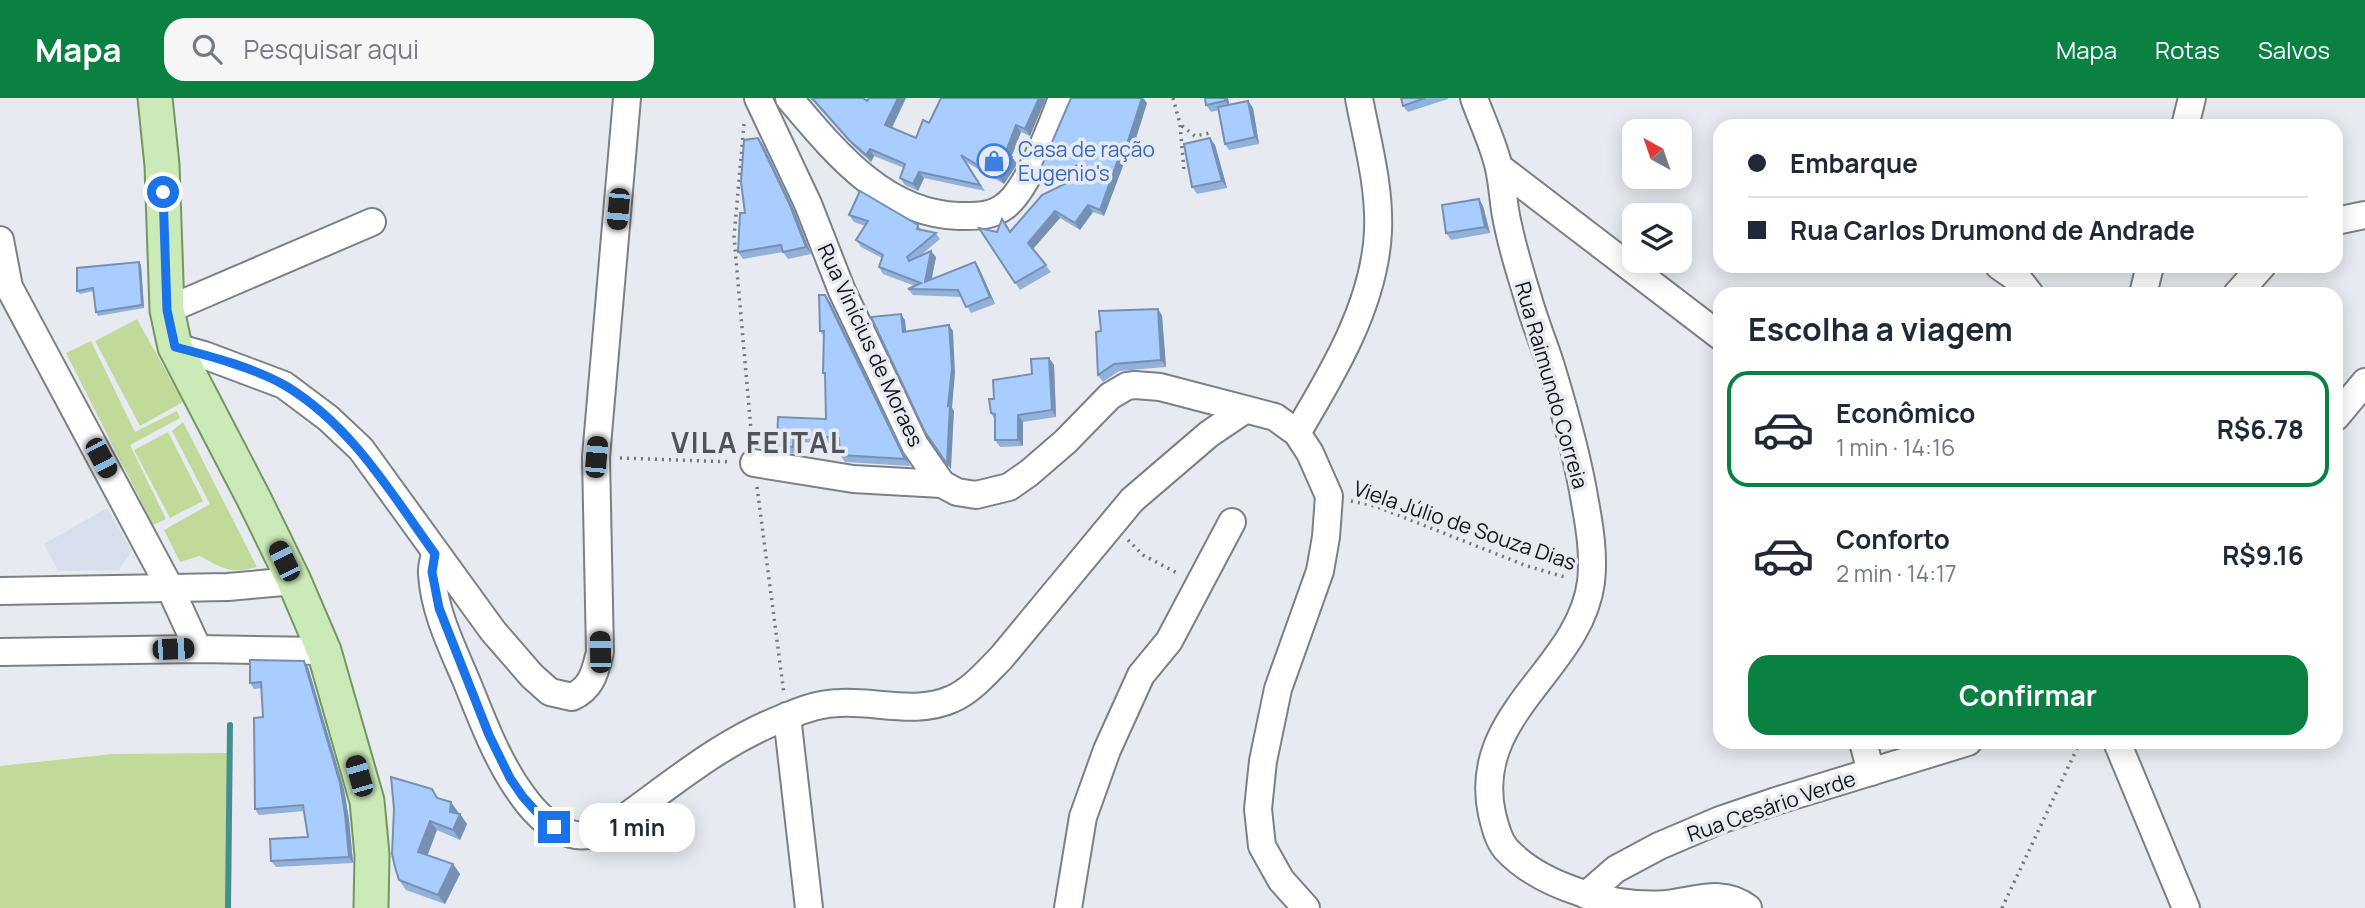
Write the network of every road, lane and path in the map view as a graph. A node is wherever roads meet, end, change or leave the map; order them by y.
1 (155, 98) edge
2 (627, 98) edge
3 (789, 98) edge
4 (1062, 98) edge
5 (1173, 98) edge
6 (1359, 98) edge
7 (1474, 98) edge
8 (2192, 98) edge
9 (752, 105) edge
10 (2187, 119) edge
11 (1180, 124) junction
12 (1210, 133) dead end
13 (1499, 167) junction
14 (1184, 170) edge
15 (2365, 215) edge
16 (2343, 220) edge
17 (372, 222) dead end
18 (0, 240) edge
19 (2009, 273) edge
20 (2256, 273) edge
21 (5, 280) edge
22 (2025, 287) edge
23 (2243, 287) edge
24 (167, 310) junction
25 (1713, 331) edge
26 (175, 347) junction
27 (2365, 382) edge
28 (2343, 409) edge
29 (1243, 411) junction
30 (1297, 433) junction
31 (596, 457) junction
32 (754, 463) junction
33 (942, 484) junction
34 (1329, 496) junction
35 (1232, 522) dead end
36 (1112, 523) junction
37 (435, 554) junction
38 (294, 581) junction
39 (1199, 584) junction
40 (1591, 584) junction
41 (170, 588) junction
42 (0, 591) edge
43 (198, 649) junction
44 (324, 651) junction
45 (0, 652) edge
46 (787, 716) junction
47 (1865, 749) edge
48 (1945, 749) edge
49 (2077, 749) edge
50 (2120, 749) edge
51 (1871, 772) junction
52 (1586, 895) junction
53 (372, 908) edge
54 (809, 908) edge
55 (1068, 908) edge
56 (1306, 908) edge
57 (1748, 908) edge
58 (2001, 908) edge
59 (2186, 908) edge

1 - 24 main road
2 - 31 street
3 - 4 street
5 - 11 path
6 - 30 street
7 - 13 street, Rua Raimundo Correia
8 - 10 street
9 - 32 path
9 - 33 street, Rua Vinícius de Moraes
11 - 12 path
11 - 14 path
13 - 25 street
13 - 40 street, Rua Raimundo Correia
15 - 16 street
17 - 24 street
18 - 21 street
19 - 22 street
20 - 23 street
21 - 41 street
24 - 26 main road
26 - 37 street
26 - 38 main road
27 - 28 street
29 - 30 street
29 - 33 street
29 - 36 street
30 - 34 street
31 - 32 path
31 - 37 street
32 - 33 street
32 - 46 path
34 - 40 path, Viela Júlio de Souza Dias
34 - 56 street
35 - 39 street
36 - 39 path
36 - 46 street
37 - 46 street
38 - 41 street
38 - 44 main road
39 - 55 street
40 - 52 street, Rua Raimundo Correia
41 - 42 street
41 - 43 street
43 - 44 street
43 - 45 street
44 - 53 main road
46 - 54 street
47 - 51 street
48 - 51 street, Rua Cesário Verde
49 - 58 path
50 - 59 street
51 - 52 street, Rua Cesário Verde
52 - 57 street, Rua Raimundo Correia

